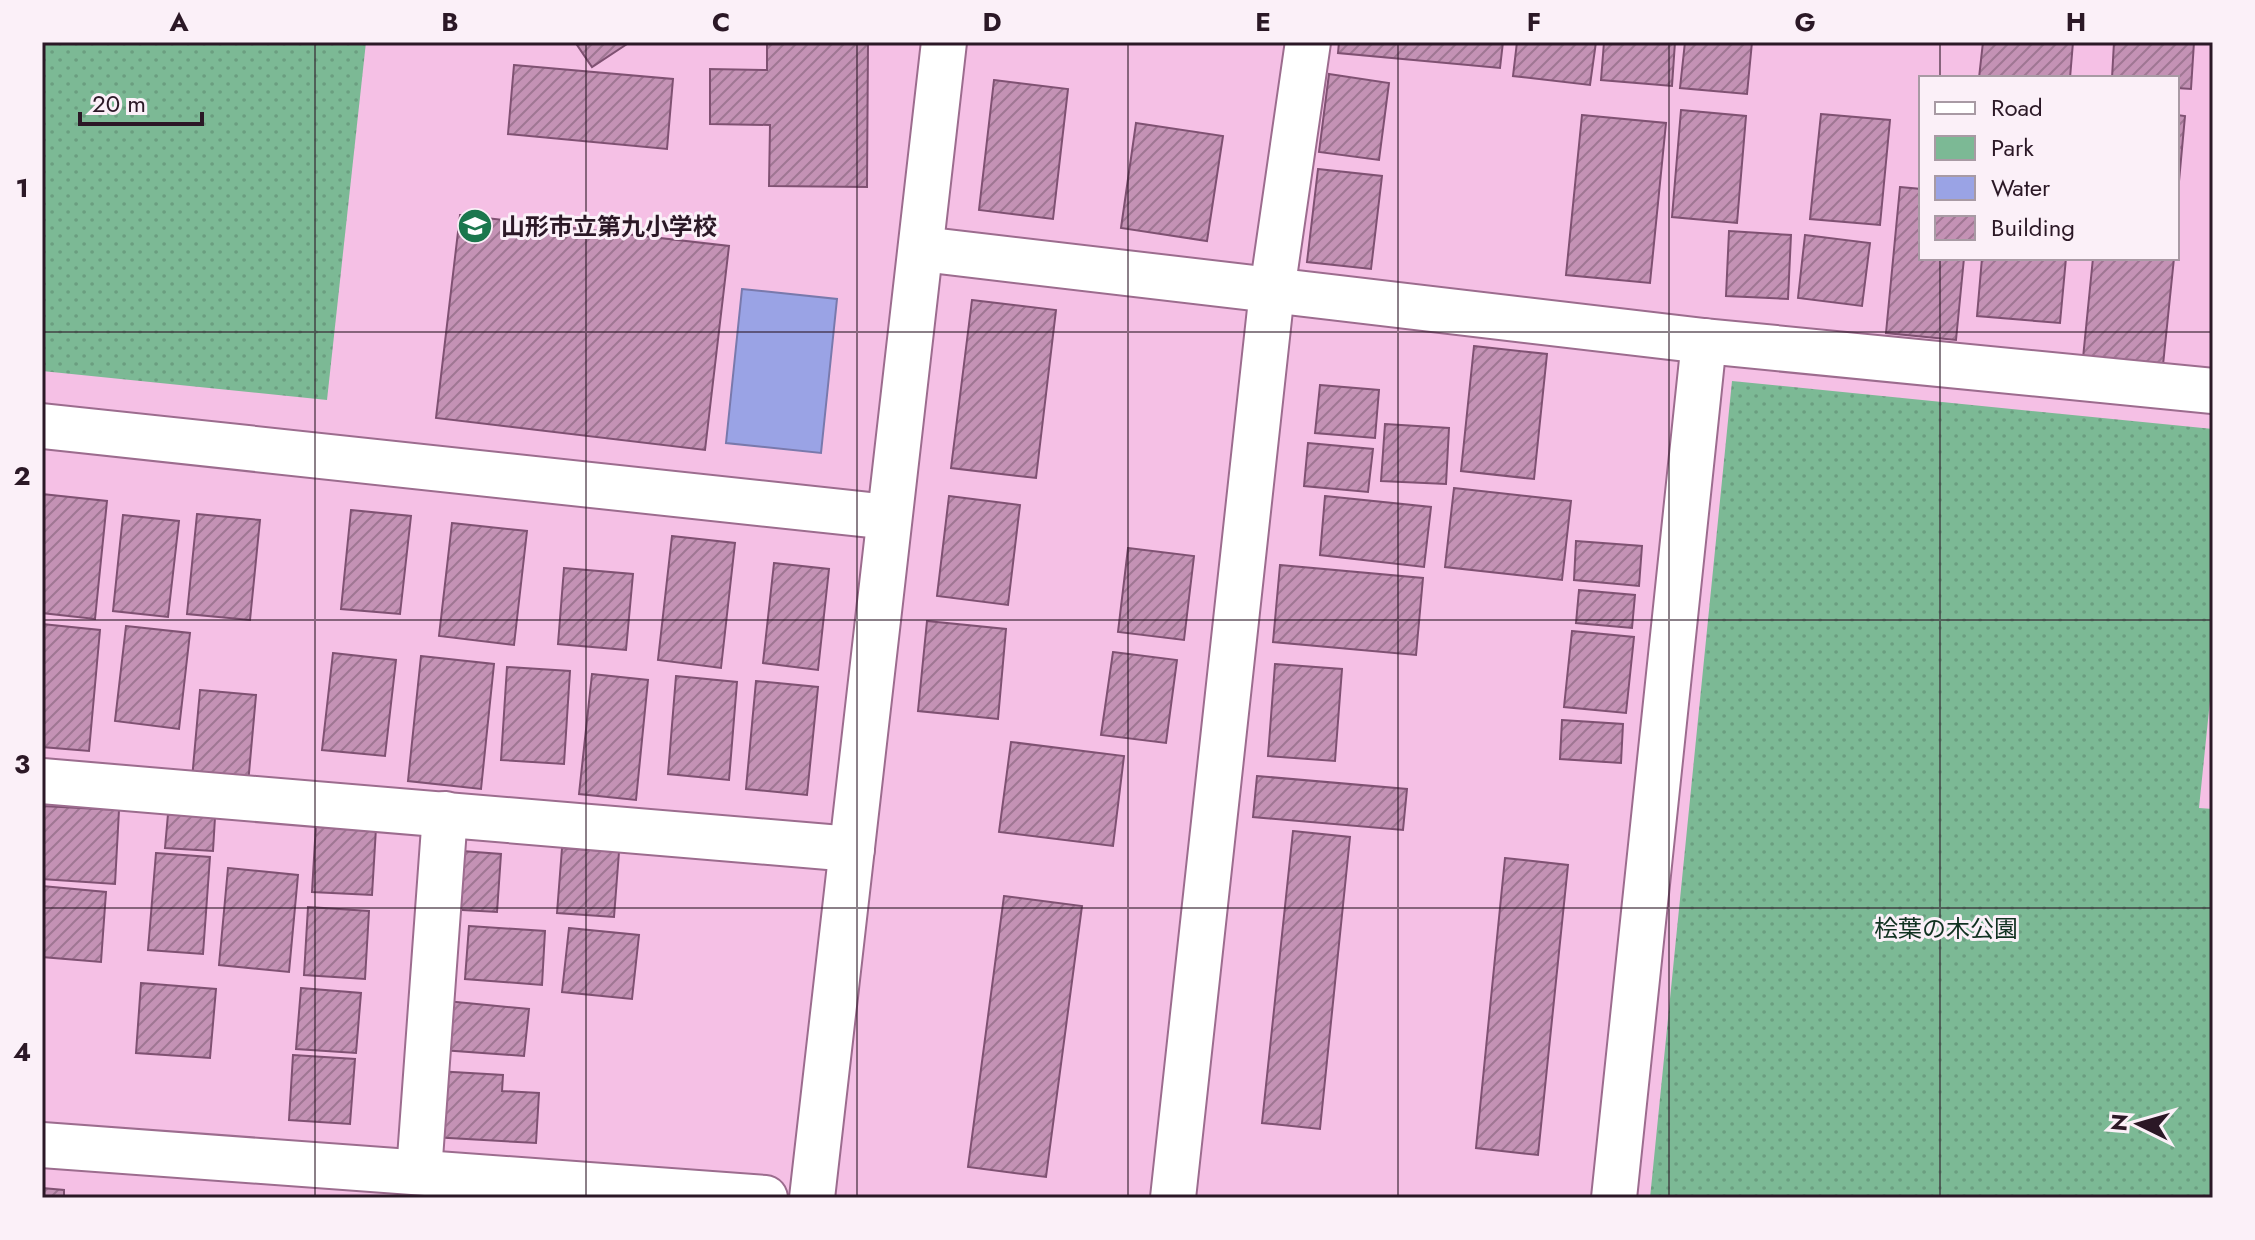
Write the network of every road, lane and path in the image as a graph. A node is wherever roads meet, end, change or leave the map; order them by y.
1 (944, 42) edge
2 (1308, 42) edge
3 (922, 249) junction
4 (1272, 291) junction
5 (1704, 341) junction
6 (2213, 391) edge
7 (42, 426) edge
8 (889, 517) junction
9 (42, 781) edge
10 (445, 814) junction
11 (852, 849) junction
12 (42, 1145) edge
13 (419, 1172) junction
14 (765, 1198) edge
15 (812, 1198) edge
16 (1173, 1198) edge
17 (1614, 1198) edge

1 - 3 street
2 - 4 street
3 - 4 street
3 - 8 street
4 - 5 street
4 - 16 street
5 - 6 street
5 - 17 street
7 - 8 street
8 - 11 street
9 - 10 street
10 - 11 street
10 - 13 street
11 - 15 street
12 - 13 street
13 - 14 street

